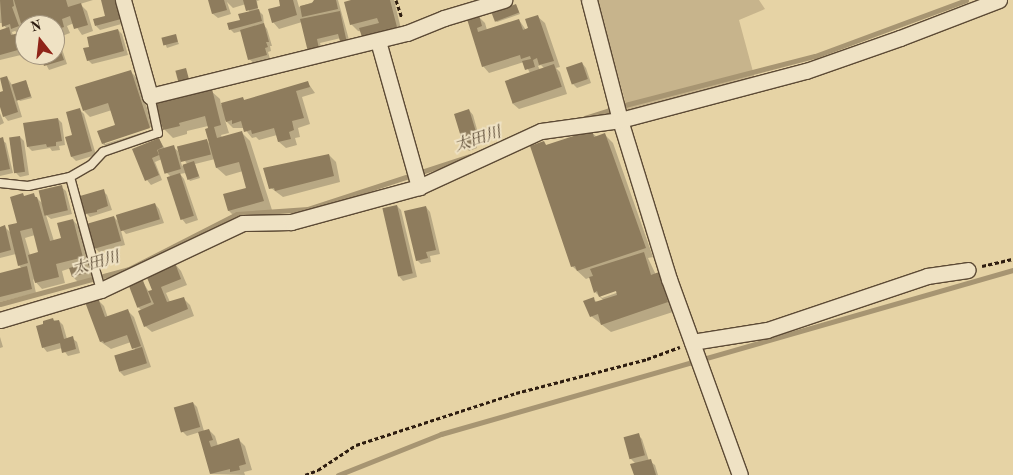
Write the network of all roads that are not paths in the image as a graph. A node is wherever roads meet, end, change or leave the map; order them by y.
1 (123, 0) edge
2 (504, 0) edge
3 (589, 0) edge
4 (999, 0) edge
5 (378, 41) junction
6 (150, 96) junction
7 (620, 120) junction
8 (70, 177) junction
9 (0, 183) edge
10 (419, 187) junction
11 (968, 270) road end
12 (101, 290) junction
13 (0, 320) edge
14 (692, 342) junction
15 (740, 475) edge

1 - 6 street
2 - 5 street
3 - 7 street
4 - 7 street
5 - 6 street
5 - 10 street
6 - 8 lane
7 - 10 street
7 - 14 street
8 - 9 lane
8 - 12 lane
10 - 12 street
11 - 14 street
12 - 13 street
14 - 15 street

